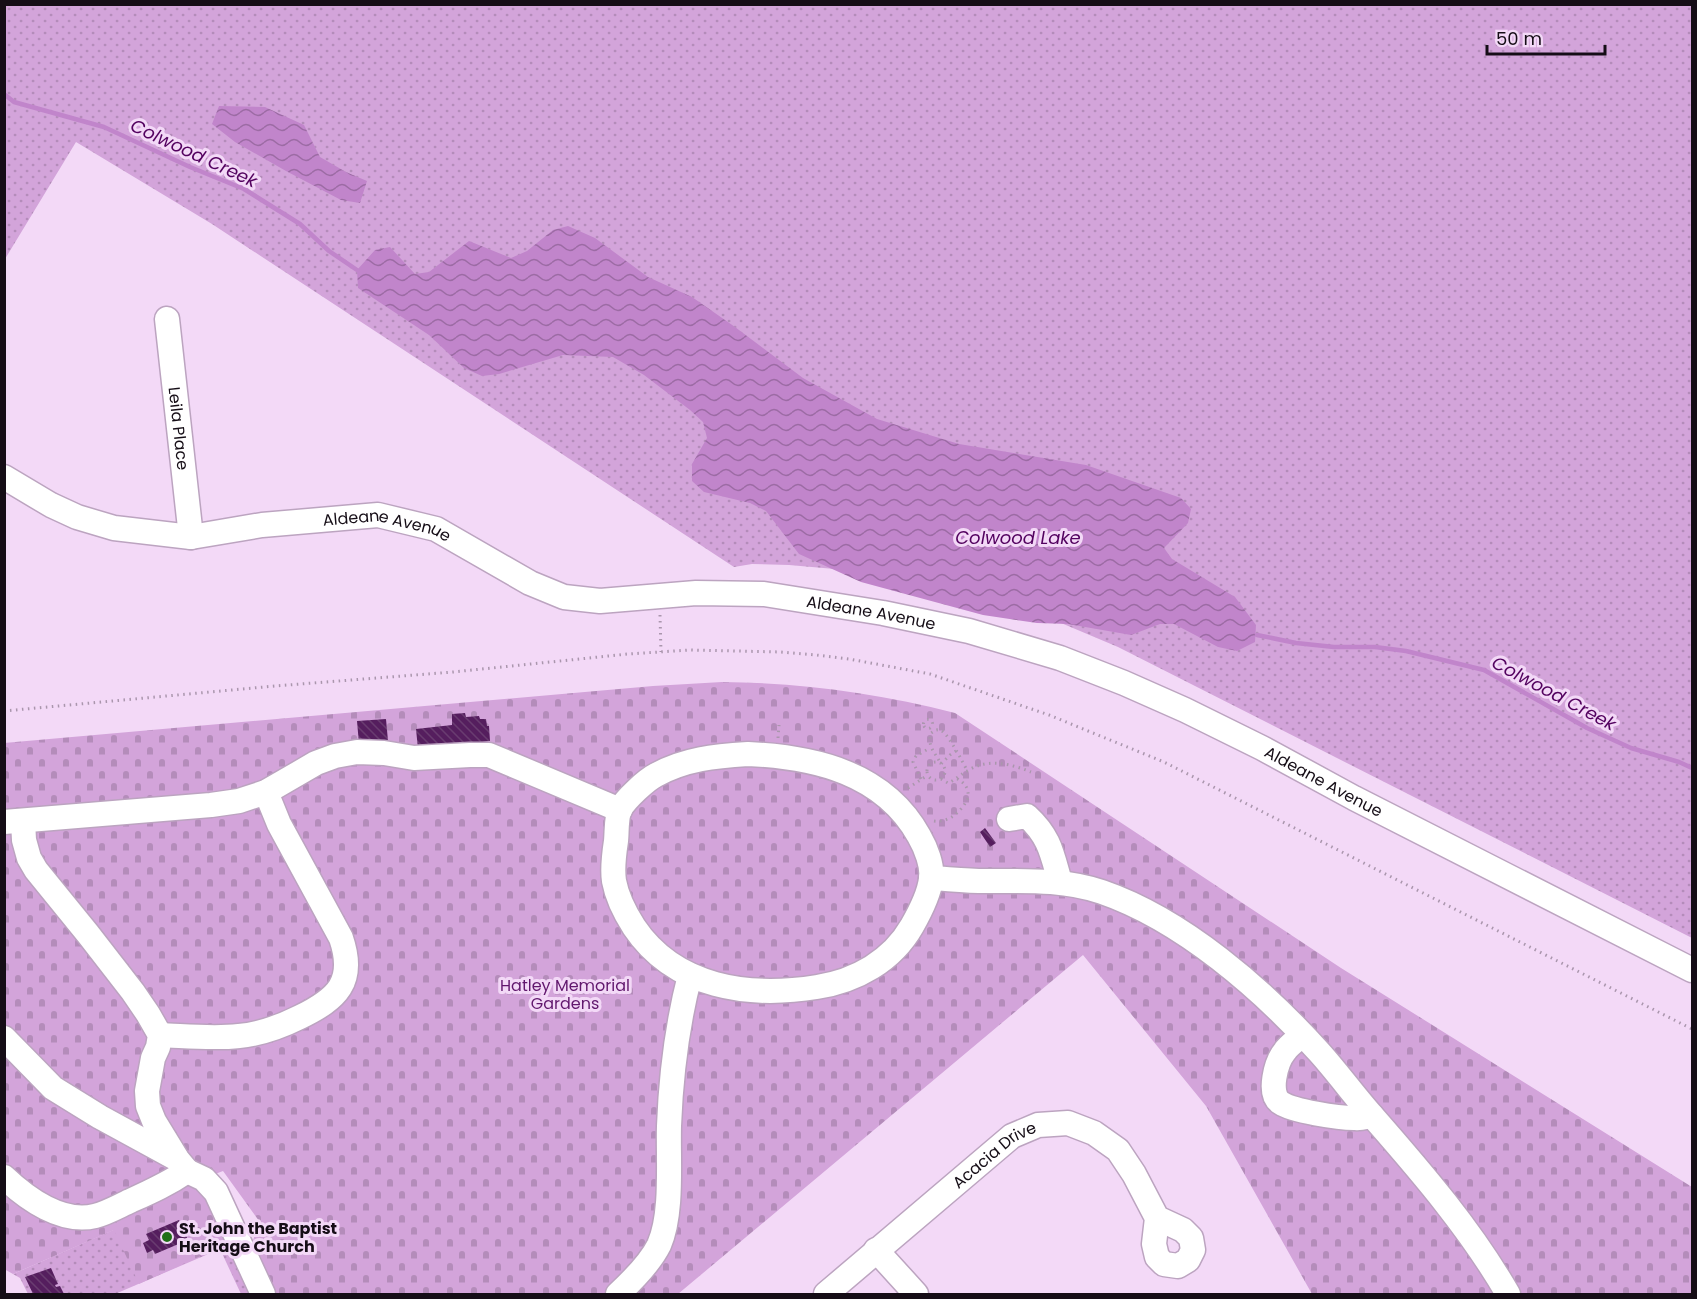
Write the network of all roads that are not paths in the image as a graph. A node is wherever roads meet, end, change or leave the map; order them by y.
1 (167, 319) dead end
2 (4, 477) edge
3 (191, 537) junction
4 (266, 792) junction
5 (620, 810) junction
6 (1009, 819) dead end
7 (14, 822) edge
8 (931, 878) junction
9 (1060, 882) junction
10 (1692, 970) edge
11 (690, 975) junction
12 (160, 1035) junction
13 (1302, 1035) junction
14 (4, 1038) edge
15 (1372, 1116) junction
16 (182, 1165) junction
17 (4, 1177) edge
18 (1157, 1218) dead end
19 (876, 1251) junction
20 (263, 1294) edge
21 (618, 1294) edge
22 (826, 1294) edge
23 (916, 1294) edge
24 (1508, 1294) edge

1 - 3 street, Leila Place
2 - 3 street, Aldeane Avenue
3 - 10 street, Aldeane Avenue
4 - 5 street
4 - 7 street
4 - 12 street
5 - 8 street
5 - 11 street
6 - 9 street
7 - 12 street
8 - 9 street
8 - 11 street
9 - 13 street
11 - 21 street
12 - 16 street
13 - 15 street
13 - 15 street
14 - 16 street
15 - 24 street
16 - 17 street
16 - 20 street
18 - 19 street, Acacia Drive
19 - 22 street, Acacia Drive
19 - 23 street

